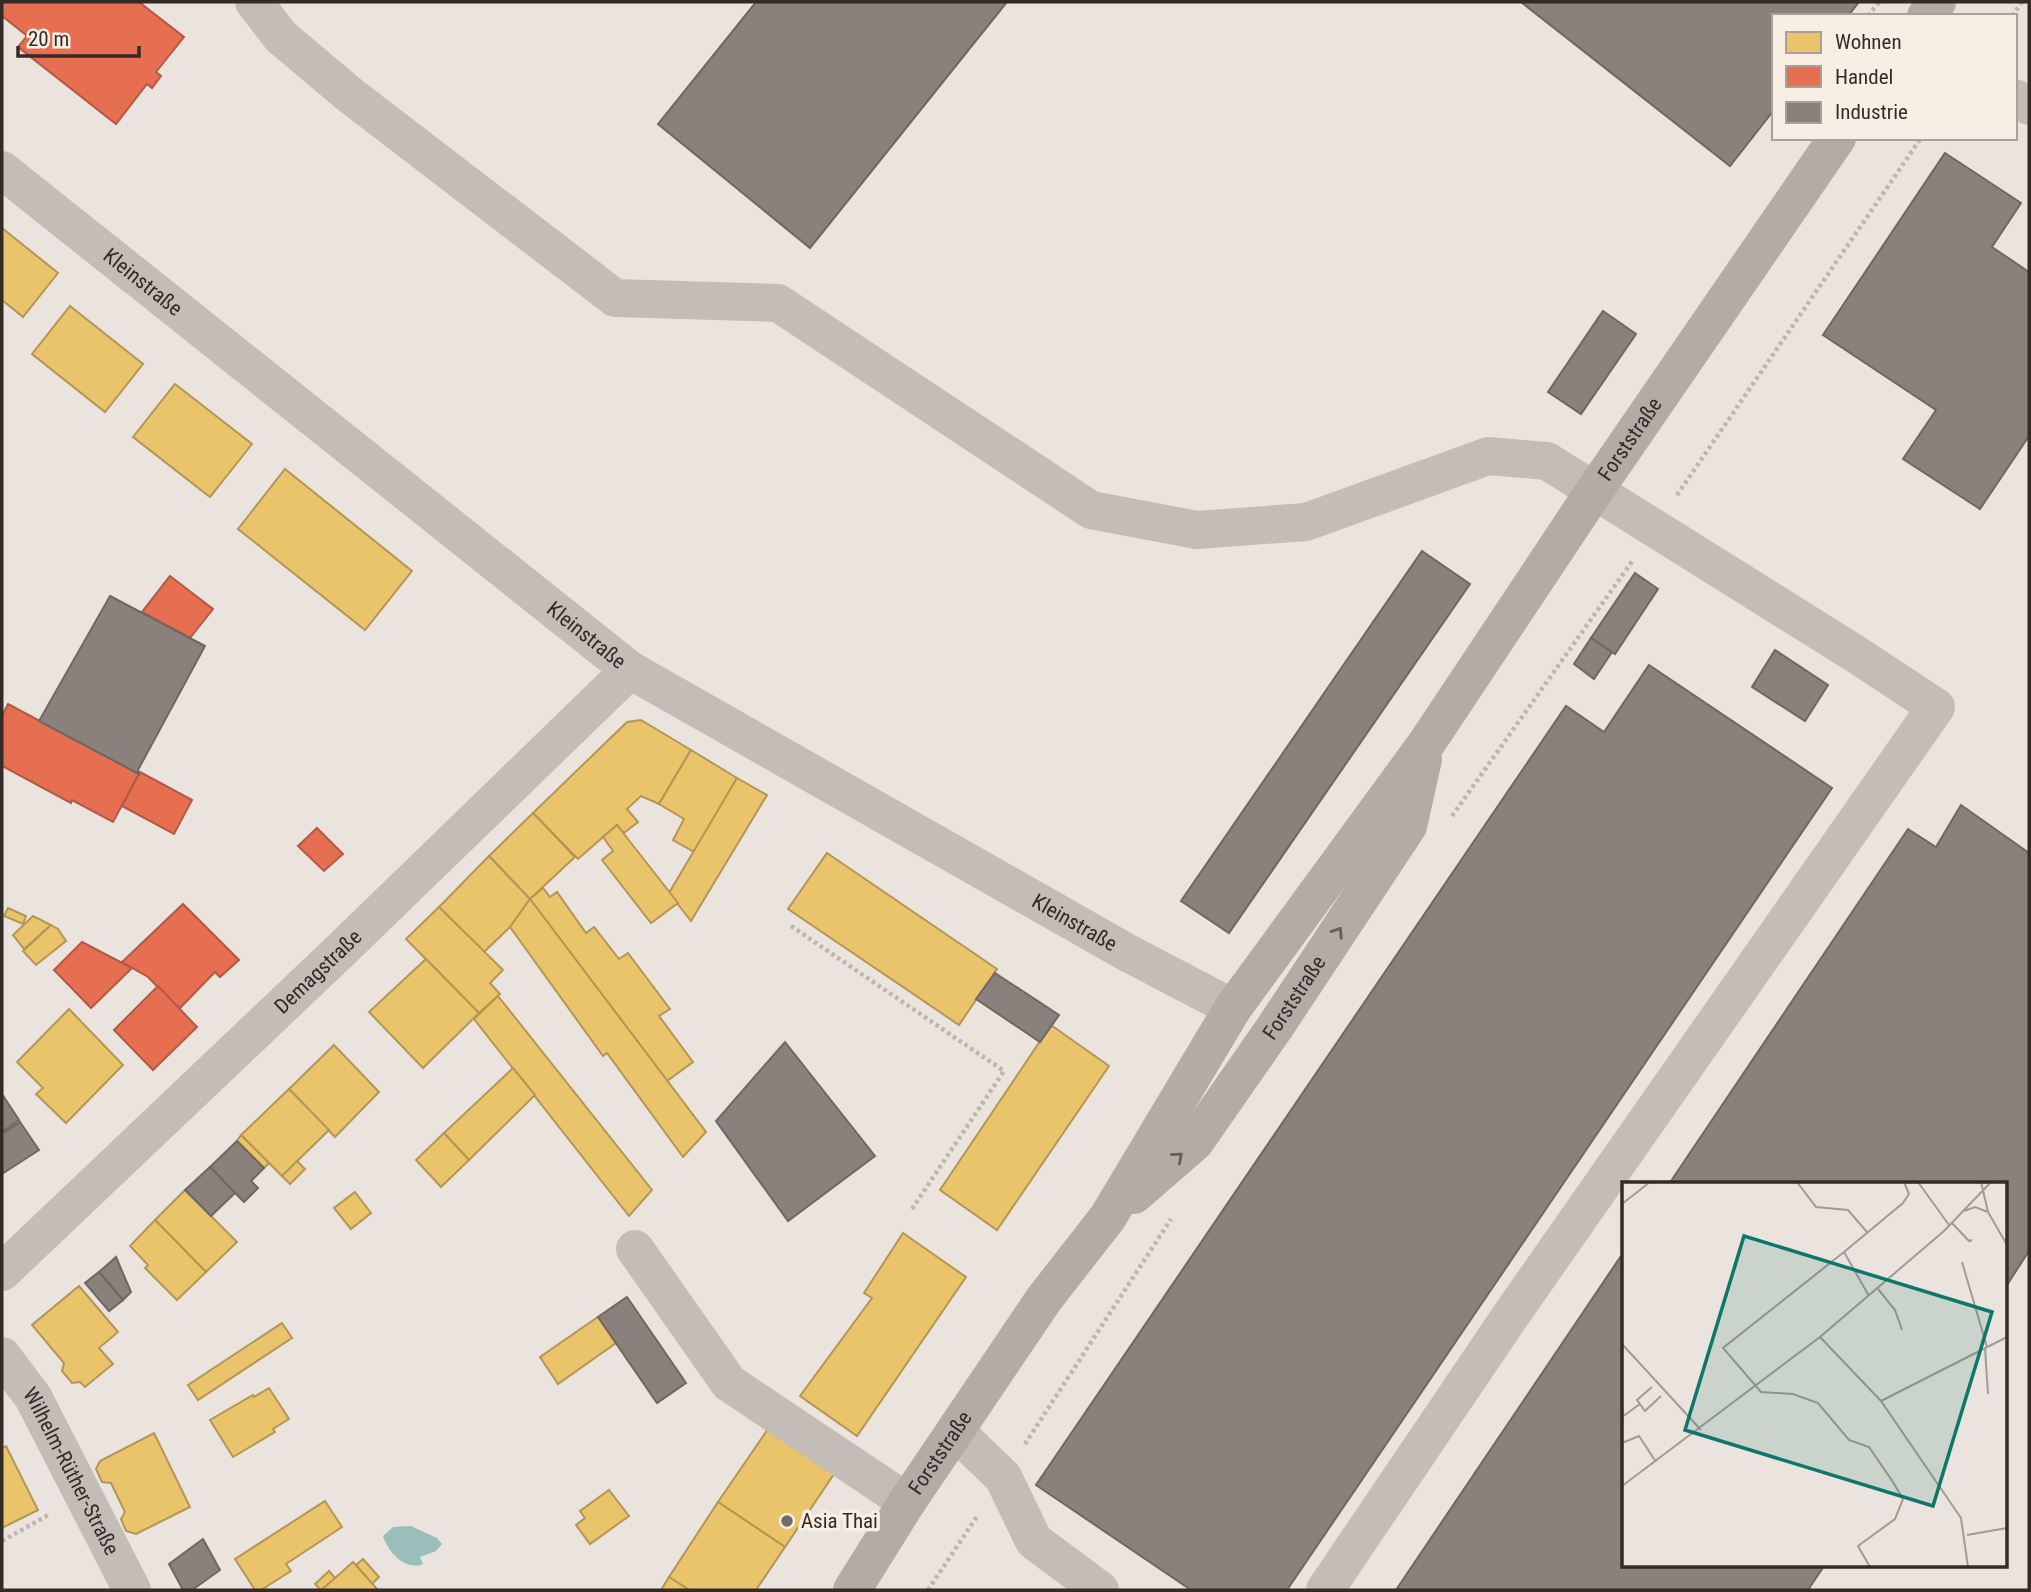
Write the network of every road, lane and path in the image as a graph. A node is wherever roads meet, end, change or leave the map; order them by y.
1 (254, 2) edge
2 (1837, 140) edge
3 (2, 170) edge
4 (1595, 489) junction
5 (630, 670) junction
6 (1426, 744) junction
7 (791, 926) dead end
8 (1233, 1008) junction
9 (912, 1209) dead end
10 (1108, 1217) junction
11 (635, 1249) dead end
12 (2, 1272) edge
13 (2, 1356) edge
14 (955, 1431) junction
15 (85, 1495) junction
16 (907, 1502) junction
17 (2, 1541) edge
18 (132, 1590) edge
19 (852, 1590) edge
20 (1100, 1590) edge
21 (1325, 1590) edge

1 - 4 street
2 - 4 main road, Forststraße
3 - 5 street, Kleinstraße
4 - 6 main road, Forststraße
4 - 21 street
5 - 8 street, Kleinstraße
5 - 12 street, Demagstraße
6 - 8 main road, Forststraße
10 -> 6 main road, Forststraße
7 - 9 path
8 - 10 main road, Forststraße
10 - 14 main road, Forststraße
11 - 16 street
13 - 15 street, Wilhelm-Rüther-Straße
14 - 16 main road, Forststraße
14 - 20 street
15 - 17 path
15 - 18 street, Wilhelm-Rüther-Straße
16 - 19 main road, Forststraße

